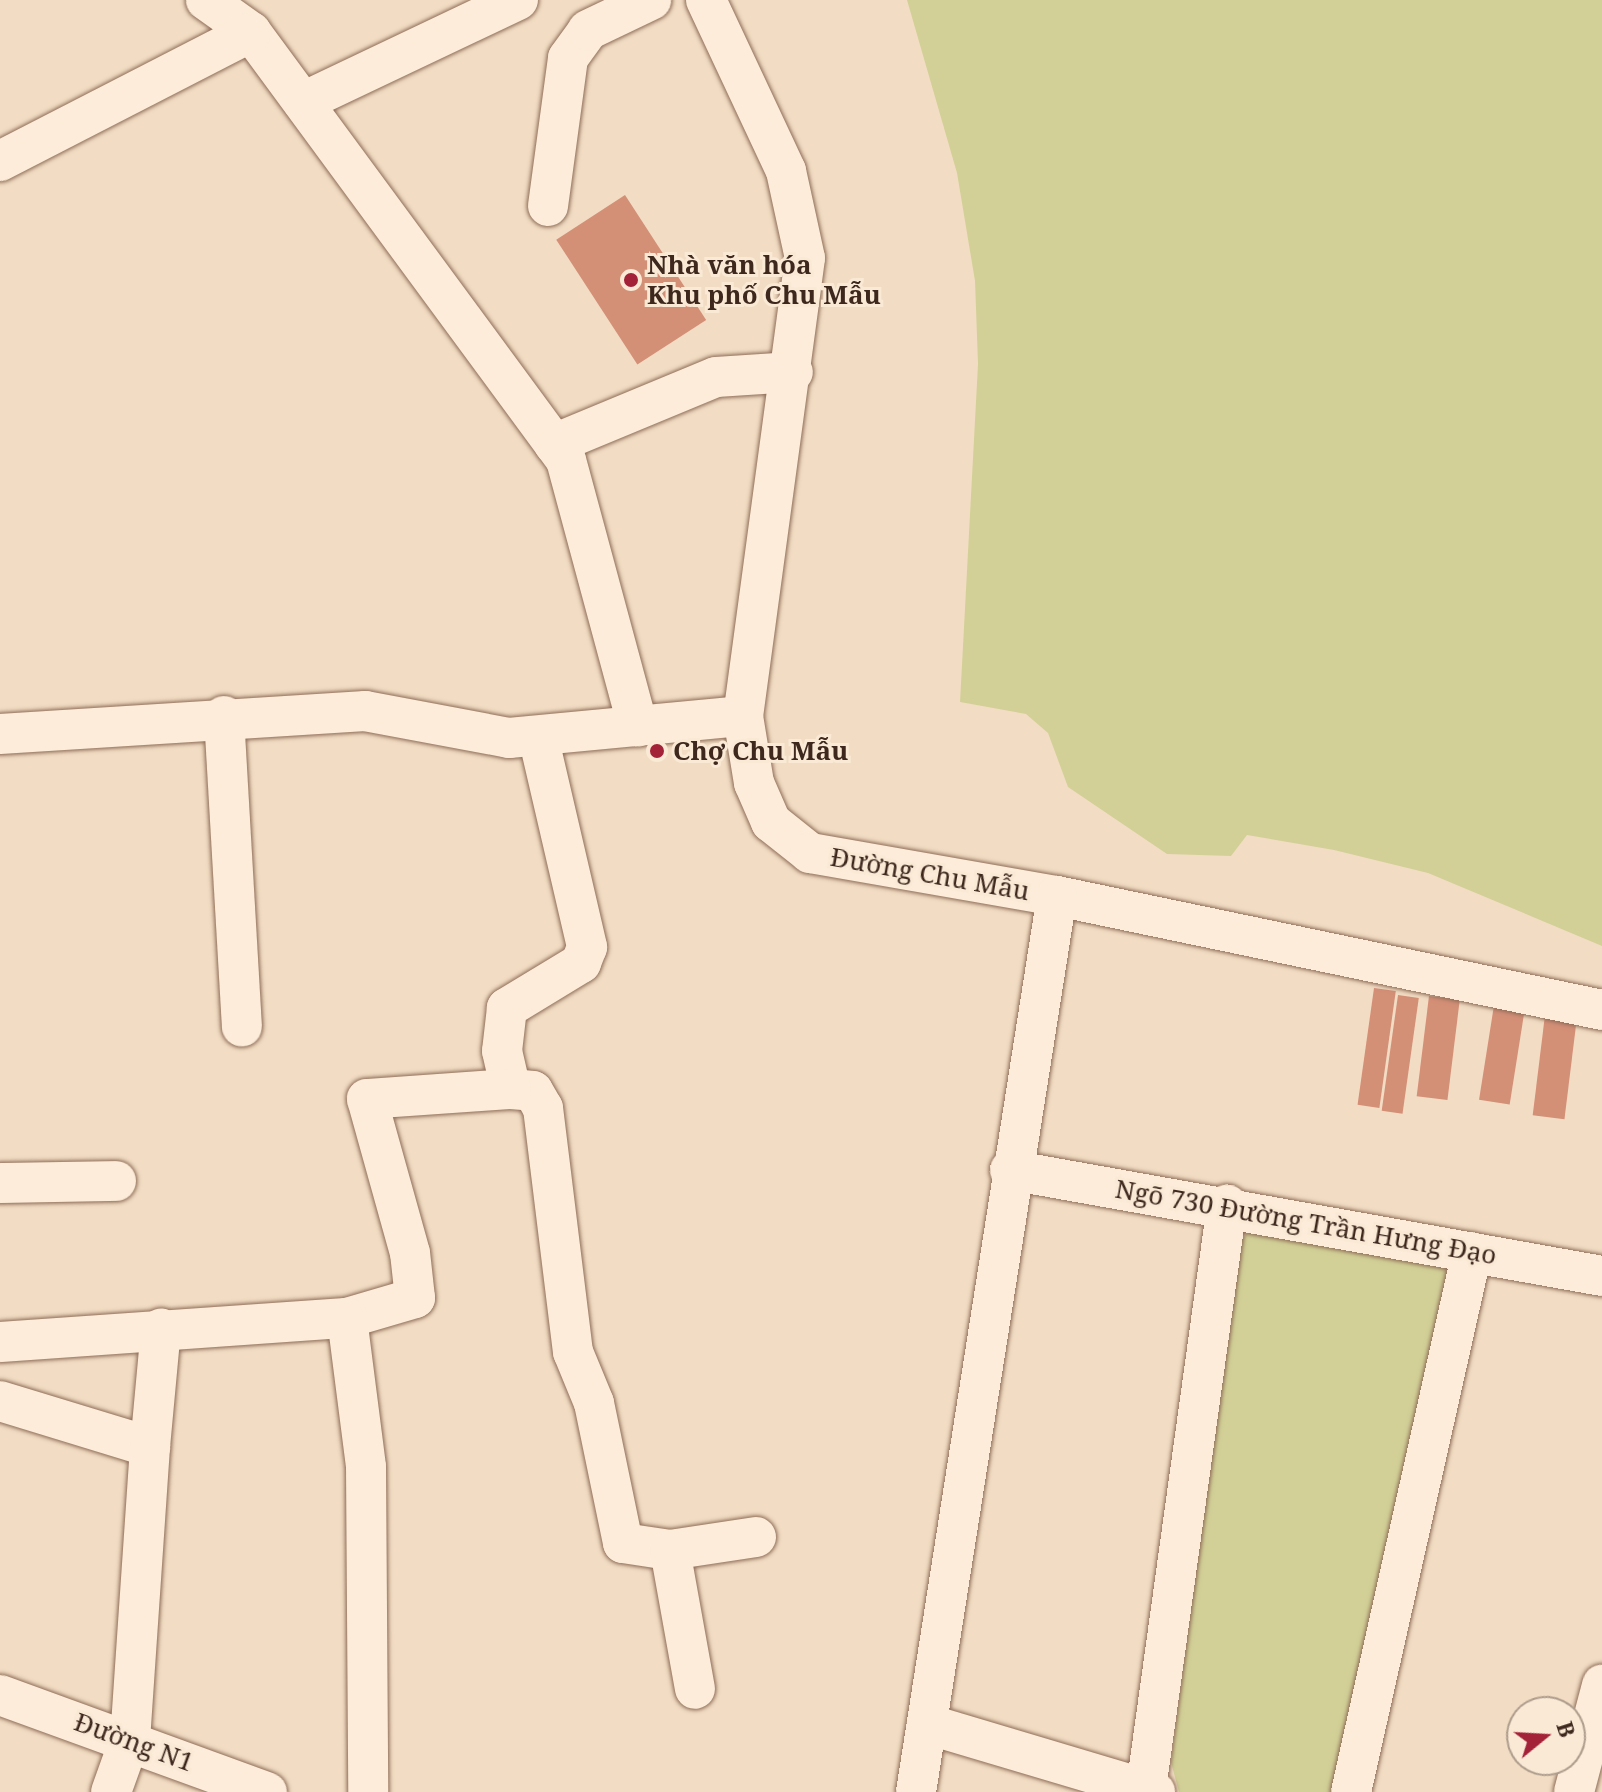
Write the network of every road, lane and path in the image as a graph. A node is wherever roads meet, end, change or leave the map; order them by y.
1 (206, 0) edge
2 (518, 0) edge
3 (651, 0) edge
4 (706, 0) edge
5 (251, 32) junction
6 (303, 102) junction
7 (0, 161) edge
8 (548, 206) dead end
9 (793, 372) junction
10 (554, 444) junction
11 (224, 716) junction
12 (743, 716) junction
13 (638, 726) junction
14 (0, 734) edge
15 (538, 736) junction
16 (1057, 896) junction
17 (1602, 1010) edge
18 (242, 1026) dead end
19 (511, 1089) junction
20 (1010, 1170) junction
21 (116, 1181) dead end
22 (0, 1183) edge
23 (1227, 1205) junction
24 (1472, 1252) junction
25 (1602, 1276) edge
26 (347, 1318) junction
27 (161, 1329) junction
28 (0, 1342) edge
29 (0, 1401) edge
30 (150, 1447) junction
31 (756, 1537) dead end
32 (670, 1550) junction
33 (1602, 1685) edge
34 (695, 1689) dead end
35 (0, 1695) edge
36 (927, 1724) junction
37 (130, 1739) junction
38 (1150, 1790) edge
39 (111, 1792) edge
40 (267, 1792) edge
41 (368, 1792) edge
42 (916, 1792) edge
43 (1351, 1792) edge
44 (1574, 1792) edge

1 - 5 street
2 - 6 street
3 - 8 street
4 - 9 street, Đường Chu Mẫu
5 - 6 street
5 - 7 street
6 - 10 street
9 - 10 street
9 - 12 street, Đường Chu Mẫu
10 - 13 street
11 - 14 street
11 - 15 street
11 - 18 street
12 - 13 street
12 - 16 street, Đường Chu Mẫu
13 - 15 street
15 - 19 street
16 - 17 street, Đường Chu Mẫu
16 - 20 street
19 - 26 street
19 - 32 street
20 - 23 street, Ngõ 730 Đường Trần Hưng Đạo
20 - 36 street
21 - 22 street
23 - 24 street, Ngõ 730 Đường Trần Hưng Đạo
23 - 38 street
24 - 25 street, Ngõ 730 Đường Trần Hưng Đạo
24 - 43 street
26 - 27 street
26 - 41 street
27 - 28 street
27 - 30 street
29 - 30 street
30 - 37 street
31 - 32 street
32 - 34 street
33 - 44 street
35 - 37 street, Đường N1
36 - 38 street
36 - 42 street
37 - 39 street
37 - 40 street, Đường N1

